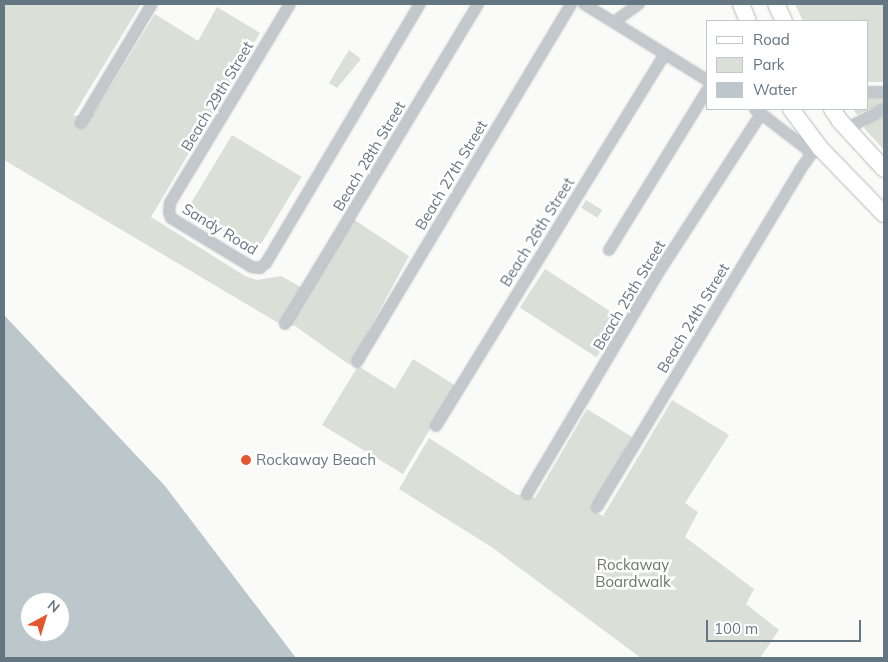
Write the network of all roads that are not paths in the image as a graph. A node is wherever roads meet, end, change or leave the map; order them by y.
1 (152, 4) edge
2 (290, 4) edge
3 (420, 4) edge
4 (478, 4) edge
5 (571, 4) edge
6 (584, 4) edge
7 (639, 4) edge
8 (741, 4) edge
9 (776, 4) edge
10 (748, 20) edge
11 (784, 20) edge
12 (614, 22) junction
13 (664, 55) junction
14 (706, 79) edge
15 (868, 92) edge
16 (884, 92) edge
17 (706, 93) edge
18 (884, 109) edge
19 (792, 110) edge
20 (833, 110) edge
21 (758, 112) edge
22 (81, 123) dead end
23 (846, 129) junction
24 (816, 151) junction
25 (884, 169) edge
26 (170, 203) joint
27 (884, 214) edge
28 (609, 250) dead end
29 (285, 324) dead end
30 (357, 362) dead end
31 (436, 426) dead end
32 (527, 494) dead end
33 (597, 507) dead end

1 - 22 street
2 - 26 street, Beach 29th Street
3 - 26 street, Sandy Road
4 - 29 street, Beach 28th Street
5 - 30 street, Beach 27th Street
6 - 12 street
7 - 12 street
8 - 10 main road
9 - 11 main road
12 - 13 street
13 - 14 street
13 - 31 street, Beach 26th Street
15 - 16 street
17 - 28 street
18 - 23 street
19 - 24 main road
20 - 23 main road
21 - 24 street
21 - 32 street, Beach 25th Street
23 - 25 main road
24 - 27 main road
24 - 33 street, Beach 24th Street

